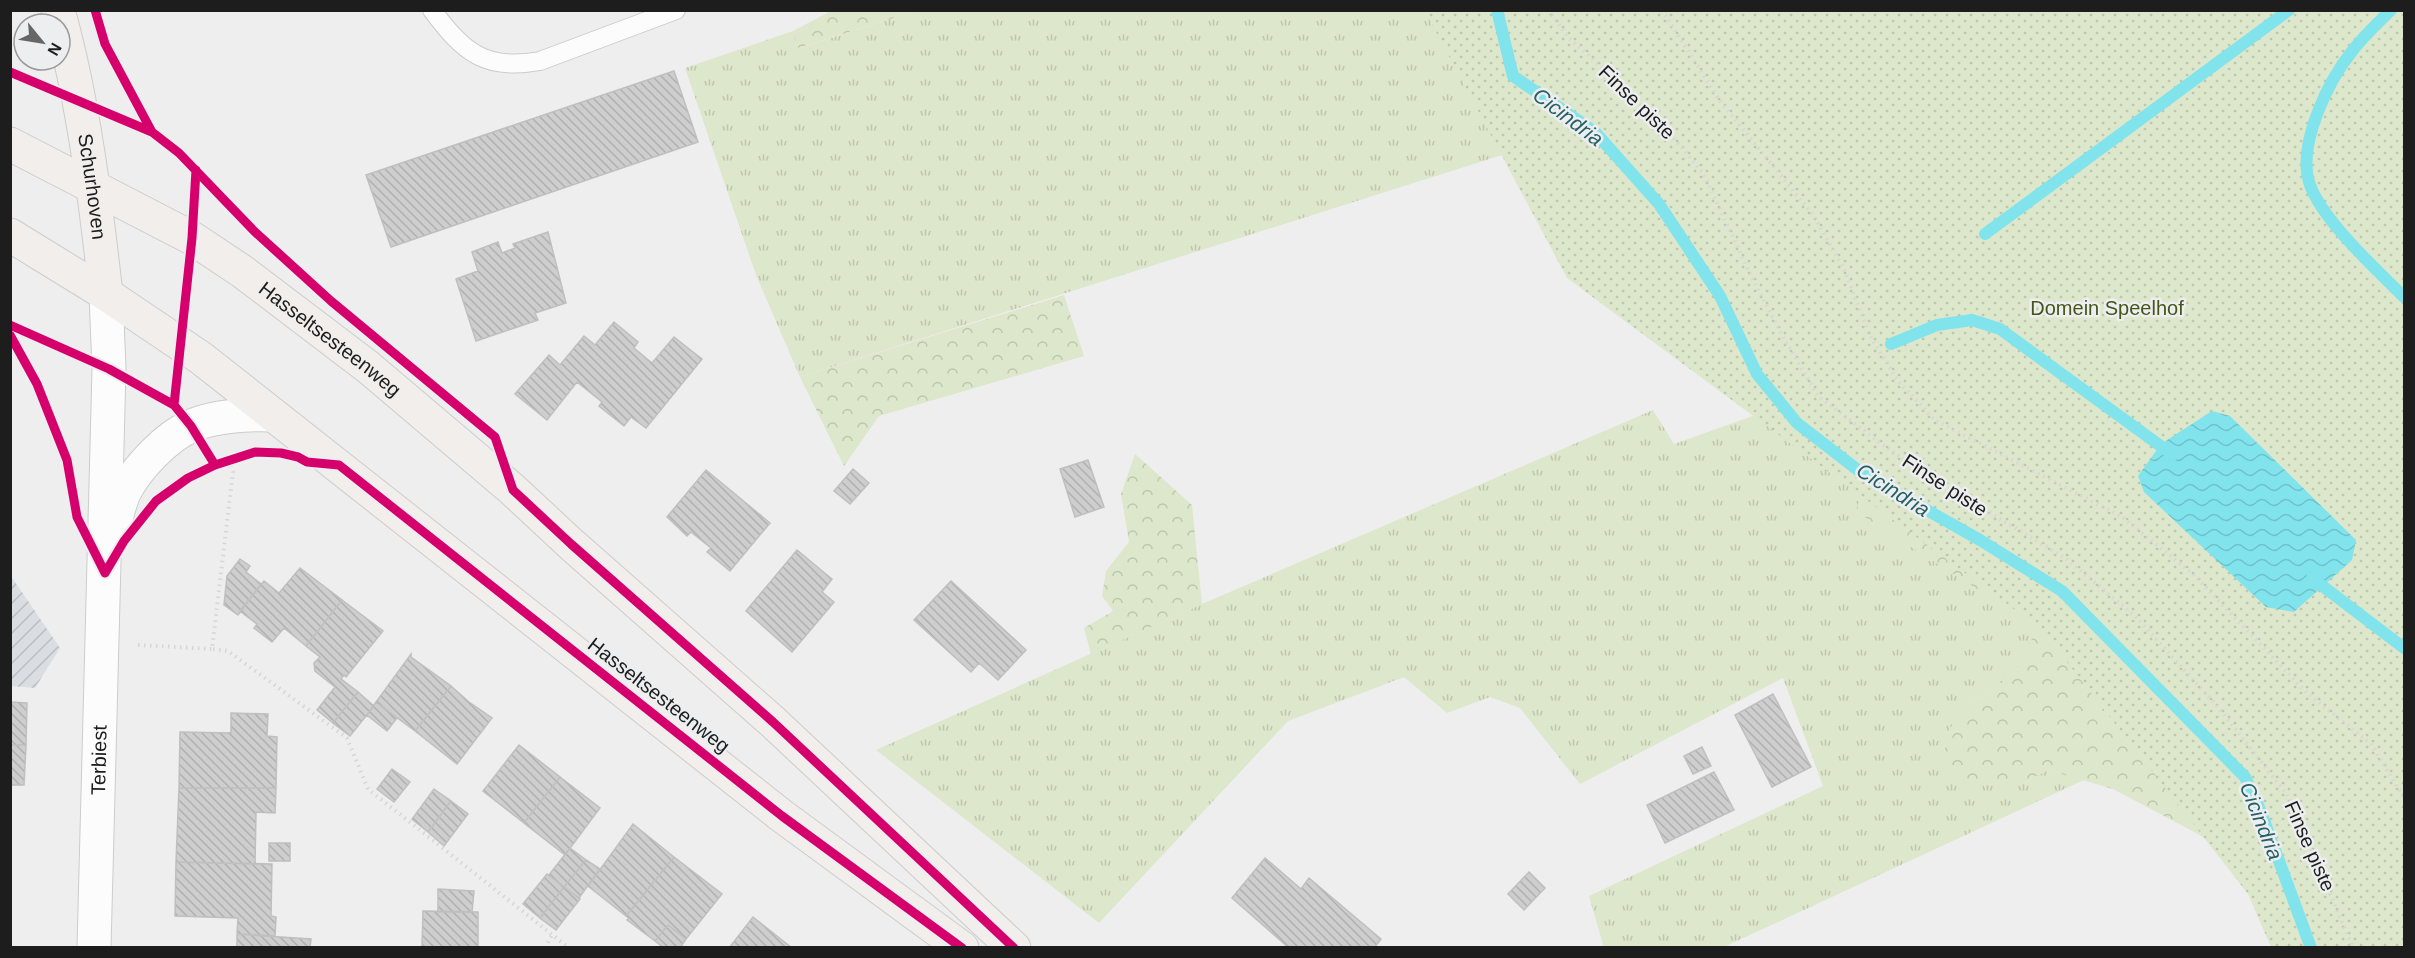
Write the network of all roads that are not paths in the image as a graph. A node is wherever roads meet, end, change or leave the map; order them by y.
1 (58, 10) edge
2 (432, 10) edge
3 (668, 12) edge
4 (10, 144) edge
5 (94, 186) junction
6 (10, 235) edge
7 (106, 294) junction
8 (273, 415) junction
9 (105, 573) junction
10 (94, 948) edge
11 (962, 948) edge
12 (1014, 948) edge

1 - 5 main road, Schurhoven
2 - 3 lane
4 - 5 main road, Hasseltsesteenweg
5 - 7 main road, Schurhoven
5 - 12 main road, Hasseltsesteenweg
6 - 7 main road, Hasseltsesteenweg
7 - 8 main road, Hasseltsesteenweg
7 - 9 street, Terbiest
8 - 9 street, Terbiest
8 - 11 main road, Hasseltsesteenweg
9 - 10 street, Terbiest

